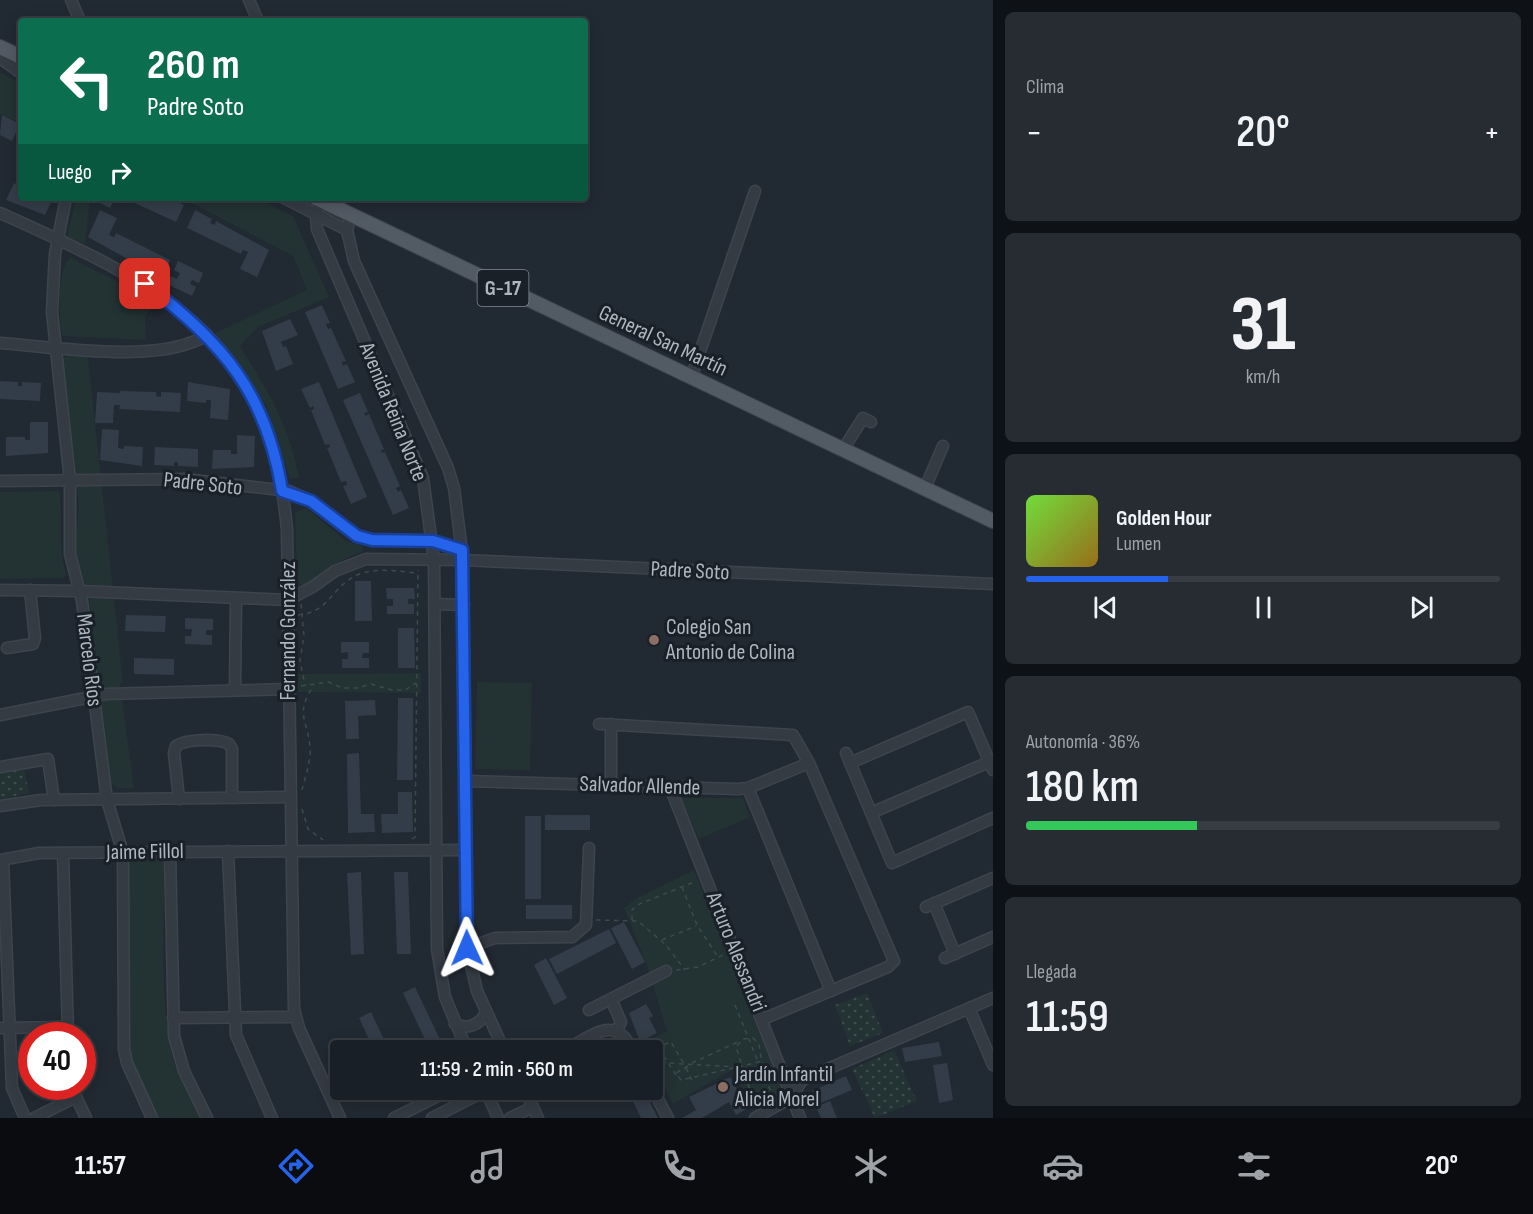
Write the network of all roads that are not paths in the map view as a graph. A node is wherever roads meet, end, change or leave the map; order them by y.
1 (71, 0) edge
2 (249, 0) edge
3 (79, 18) edge
4 (257, 18) edge
5 (0, 47) edge
6 (18, 56) edge
7 (0, 58) edge
8 (18, 71) edge
9 (755, 191) dead end
10 (65, 201) edge
11 (289, 201) edge
12 (318, 201) edge
13 (322, 201) edge
14 (0, 213) edge
15 (351, 215) junction
16 (316, 216) junction
17 (347, 230) junction
18 (57, 239) junction
19 (207, 335) junction
20 (0, 343) edge
21 (55, 347) junction
22 (691, 378) junction
23 (871, 422) dead end
24 (943, 446) dead end
25 (843, 448) junction
26 (0, 481) edge
27 (70, 481) junction
28 (925, 488) junction
29 (282, 491) junction
30 (993, 521) edge
31 (433, 541) junction
32 (463, 555) junction
33 (434, 560) junction
34 (993, 584) edge
35 (0, 590) edge
36 (30, 590) junction
37 (79, 591) junction
38 (236, 598) junction
39 (288, 600) junction
40 (435, 604) junction
41 (464, 606) junction
42 (7, 648) dead end
43 (289, 689) junction
44 (235, 690) junction
45 (94, 696) junction
46 (0, 715) edge
47 (599, 724) dead end
48 (611, 724) junction
49 (990, 759) edge
50 (808, 763) junction
51 (0, 767) edge
52 (466, 781) junction
53 (611, 784) junction
54 (670, 788) junction
55 (748, 788) junction
56 (289, 797) junction
57 (232, 798) junction
58 (179, 799) junction
59 (54, 800) junction
60 (107, 800) junction
61 (0, 806) edge
62 (871, 813) junction
63 (993, 819) edge
64 (589, 848) dead end
65 (436, 849) junction
66 (290, 850) junction
67 (466, 850) junction
68 (228, 851) junction
69 (170, 852) junction
70 (63, 853) junction
71 (123, 853) junction
72 (2, 860) edge
73 (993, 878) edge
74 (993, 938) edge
75 (467, 948) junction
76 (666, 971) road end
77 (831, 991) junction
78 (993, 998) edge
79 (611, 999) junction
80 (969, 1008) junction
81 (589, 1010) dead end
82 (486, 1013) junction
83 (233, 1017) junction
84 (295, 1017) junction
85 (173, 1018) junction
86 (763, 1019) junction
87 (68, 1022) edge
88 (455, 1024) junction
89 (4, 1028) edge
90 (616, 1030) junction
91 (462, 1040) edge
92 (499, 1040) edge
93 (585, 1040) edge
94 (628, 1040) edge
95 (993, 1065) edge
96 (792, 1096) junction
97 (70, 1100) edge
98 (77, 1100) edge
99 (430, 1100) edge
100 (467, 1100) edge
101 (490, 1100) edge
102 (530, 1100) edge
103 (658, 1100) edge
104 (533, 1107) junction
105 (25, 1118) edge
106 (34, 1118) edge
107 (86, 1118) edge
108 (152, 1118) edge
109 (207, 1118) edge
110 (272, 1118) edge
111 (340, 1118) edge
112 (394, 1118) edge
113 (432, 1118) edge
114 (498, 1118) edge
115 (510, 1118) edge
116 (538, 1118) edge
117 (668, 1118) edge
118 (755, 1118) edge
119 (800, 1118) edge

1 - 3 street
2 - 4 street
5 - 6 main road
7 - 8 street
9 - 22 street
10 - 18 street, Marcelo Ríos
11 - 16 street
12 - 16 street, Avenida Reina Norte
13 - 15 main road, General San Martín / G-17
14 - 18 street, Fernando González
15 - 17 street, Avenida Reina Norte
15 - 22 main road, General San Martín / G-17
16 - 17 street
16 - 31 street, Avenida Reina Norte
17 - 32 street, Avenida Reina Norte
18 - 19 street, Fernando González
18 - 21 street, Marcelo Ríos
19 - 21 street
19 - 29 street, Fernando González
20 - 21 street
21 - 27 street, Marcelo Ríos
22 - 25 main road, General San Martín / G-17
23 - 25 street
24 - 28 street
25 - 28 main road, General San Martín / G-17
26 - 27 street, Padre Soto
27 - 29 street, Padre Soto
27 - 37 street, Marcelo Ríos
28 - 30 main road, General San Martín / G-17
29 - 31 street, Padre Soto
29 - 39 street, Fernando González
31 - 32 street, Padre Soto
31 - 33 street, Avenida Reina Norte
32 - 33 street
32 - 34 street, Padre Soto
32 - 41 street, Avenida Reina Norte
33 - 39 street
33 - 40 street, Avenida Reina Norte
35 - 36 street
36 - 37 street
36 - 42 street
37 - 38 street
37 - 45 street, Marcelo Ríos
38 - 39 street
38 - 44 street
39 - 43 street, Fernando González
40 - 41 street
40 - 65 street, Avenida Reina Norte
41 - 52 street, Avenida Reina Norte
43 - 44 street
43 - 56 street, Fernando González
44 - 45 street
45 - 46 street
45 - 60 street, Marcelo Ríos
47 - 48 street
48 - 50 street
48 - 53 street
49 - 62 street
49 - 62 street
50 - 55 street, Salvador Allende
50 - 77 street
51 - 59 street
52 - 53 street, Salvador Allende
52 - 67 street, Avenida Reina Norte
53 - 54 street, Salvador Allende
54 - 55 street, Salvador Allende
54 - 86 street, Arturo Alessandri
55 - 77 street
56 - 57 street
56 - 66 street, Fernando González
57 - 58 street
57 - 58 street
58 - 60 street
59 - 60 street
59 - 61 street
60 - 71 street, Marcelo Ríos
62 - 63 street
64 - 75 street
65 - 66 street
65 - 67 street
65 - 88 street, Avenida Reina Norte
66 - 68 street, Jaime Fillol
66 - 84 street, Fernando González
67 - 75 street, Avenida Reina Norte
68 - 69 street, Jaime Fillol
68 - 83 street
69 - 71 street, Jaime Fillol
69 - 85 street
70 - 71 street, Jaime Fillol
70 - 72 street, Jaime Fillol
70 - 87 street
71 - 108 street, Marcelo Ríos
72 - 89 street
73 - 74 street
75 - 82 street, Avenida Reina Norte
76 - 79 street
77 - 86 street
78 - 80 street
79 - 81 street
79 - 90 street
80 - 95 street
80 - 96 street
82 - 88 street
82 - 92 street, Avenida Reina Norte
83 - 84 street
83 - 85 street
83 - 110 street
84 - 111 street, Fernando González
85 - 109 street
86 - 96 street, Arturo Alessandri
88 - 91 street, Avenida Reina Norte
89 - 105 street
90 - 93 street
90 - 94 street
96 - 118 street
96 - 119 street, Arturo Alessandri
97 - 106 street
98 - 107 street
99 - 112 street
100 - 113 street
101 - 114 street
102 - 104 street
103 - 117 street
104 - 115 street
104 - 116 street

